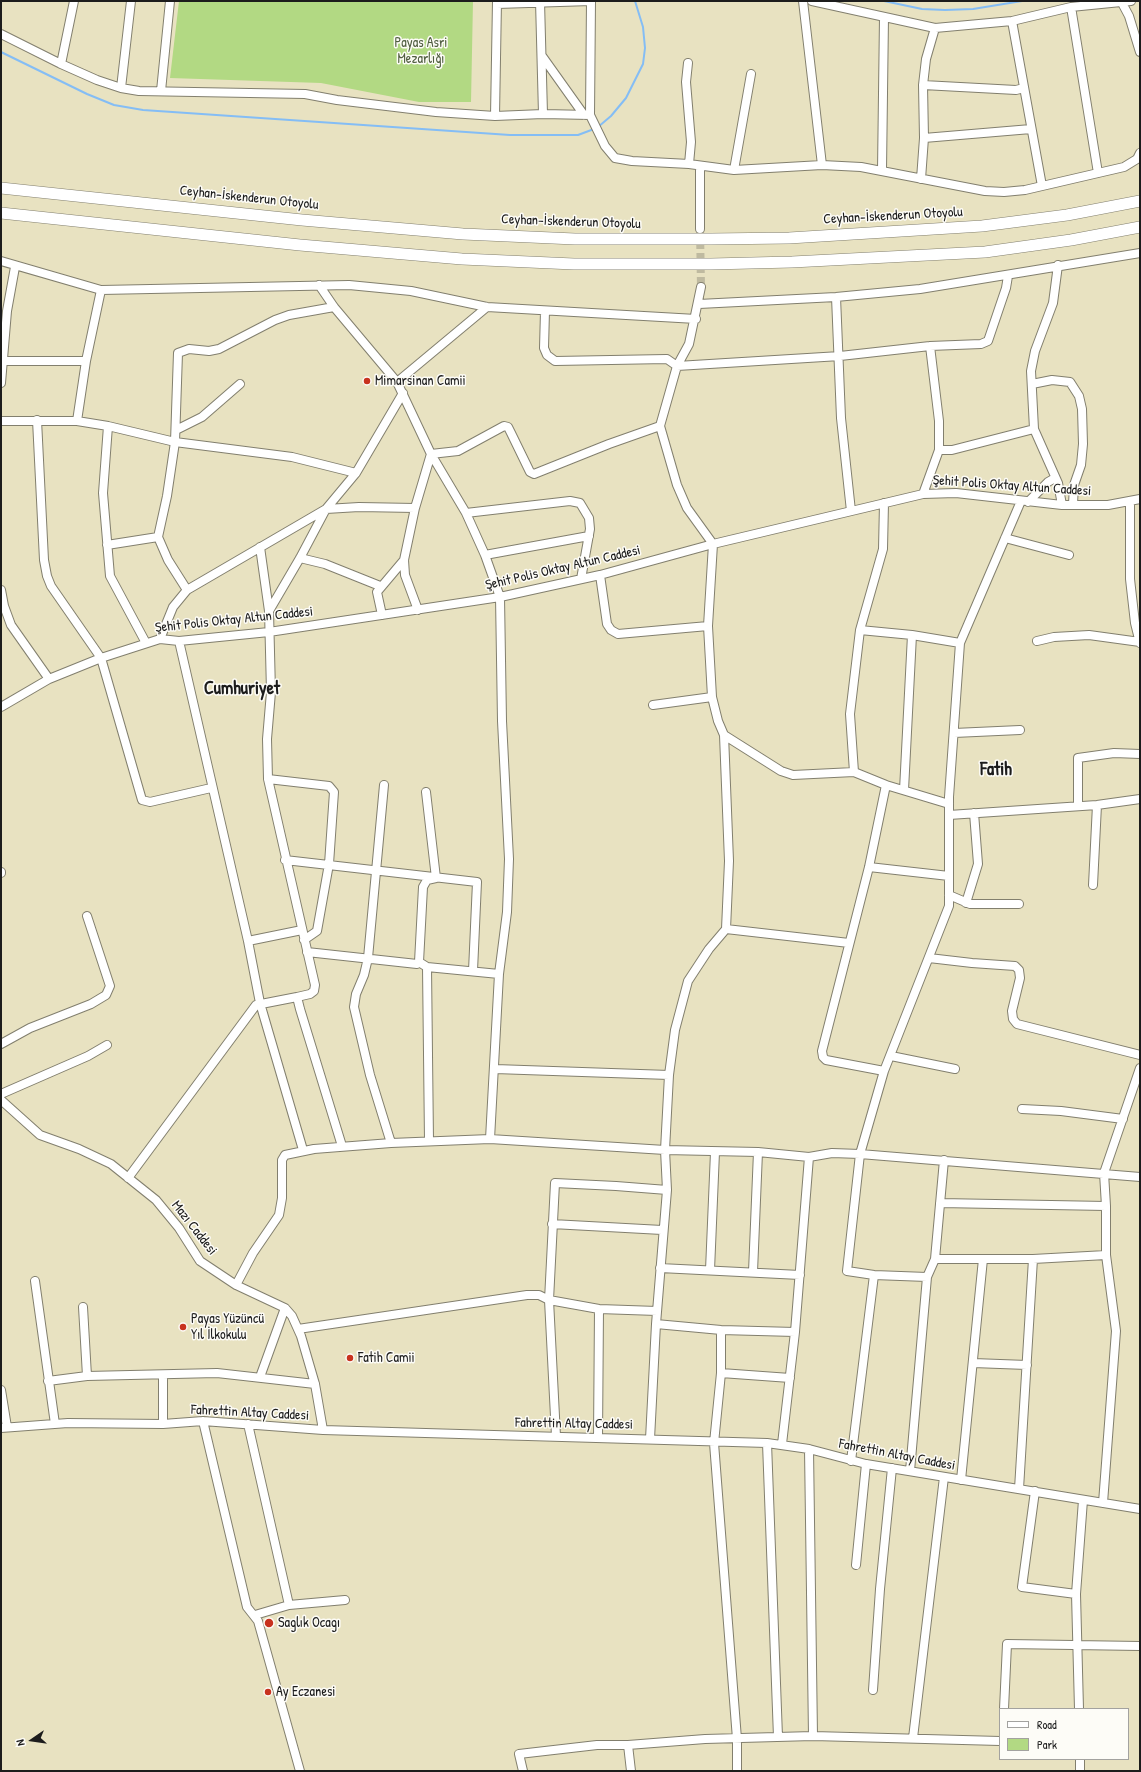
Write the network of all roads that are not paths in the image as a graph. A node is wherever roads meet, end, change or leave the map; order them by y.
1 (74, 1) edge
2 (131, 1) edge
3 (170, 1) edge
4 (803, 1) edge
5 (812, 1) edge
6 (1132, 1) edge
7 (540, 2) edge
8 (1121, 2) edge
9 (497, 3) edge
10 (1071, 7) junction
11 (884, 17) junction
12 (1012, 20) junction
13 (935, 28) junction
14 (1, 34) edge
15 (1140, 52) edge
16 (542, 56) junction
17 (688, 63) dead end
18 (61, 64) junction
19 (751, 74) dead end
20 (923, 85) junction
21 (121, 88) junction
22 (1024, 88) junction
23 (161, 90) junction
24 (543, 114) junction
25 (495, 116) junction
26 (589, 118) junction
27 (1031, 129) junction
28 (924, 138) junction
29 (1140, 153) edge
30 (689, 164) junction
31 (822, 165) junction
32 (700, 166) junction
33 (734, 170) junction
34 (882, 170) junction
35 (1098, 173) junction
36 (921, 179) junction
37 (1042, 186) junction
38 (1, 188) edge
39 (1140, 201) edge
40 (1, 213) edge
41 (1140, 227) edge
42 (700, 229) tunnel mouth
43 (1140, 253) edge
44 (1, 261) edge
45 (1058, 265) junction
46 (15, 267) junction
47 (1008, 276) junction
48 (319, 285) junction
49 (701, 287) tunnel mouth
50 (101, 290) junction
51 (836, 297) junction
52 (699, 304) junction
53 (334, 307) junction
54 (487, 307) junction
55 (545, 311) junction
56 (696, 319) junction
57 (930, 346) junction
58 (840, 356) junction
59 (3, 361) junction
60 (86, 361) junction
61 (677, 366) junction
62 (397, 382) junction
63 (1, 383) edge
64 (240, 384) dead end
65 (1032, 384) junction
66 (403, 393) junction
67 (37, 420) junction
68 (77, 420) junction
69 (1, 421) edge
70 (108, 426) junction
71 (660, 426) junction
72 (1034, 429) junction
73 (176, 430) junction
74 (175, 442) junction
75 (939, 450) junction
76 (431, 454) junction
77 (356, 473) junction
78 (1055, 478) junction
79 (923, 494) junction
80 (1140, 499) edge
81 (1130, 501) junction
82 (1024, 502) junction
83 (884, 503) junction
84 (1073, 504) junction
85 (1062, 505) junction
86 (414, 508) junction
87 (326, 509) junction
88 (851, 511) junction
89 (466, 513) junction
90 (589, 536) junction
91 (158, 537) junction
92 (1005, 538) junction
93 (714, 544) junction
94 (108, 545) junction
95 (260, 547) junction
96 (485, 555) junction
97 (1069, 555) dead end
98 (300, 558) junction
99 (404, 560) junction
100 (600, 575) junction
101 (581, 579) junction
102 (380, 586) junction
103 (1, 590) edge
104 (187, 590) junction
105 (500, 597) junction
106 (3, 606) edge
107 (418, 610) junction
108 (269, 611) junction
109 (382, 615) junction
110 (708, 626) junction
111 (860, 630) junction
112 (269, 632) junction
113 (912, 635) junction
114 (160, 639) junction
115 (179, 641) junction
116 (1037, 641) dead end
117 (1140, 642) edge
118 (146, 643) junction
119 (960, 643) junction
120 (101, 658) junction
121 (49, 679) junction
122 (712, 697) junction
123 (653, 705) dead end
124 (1, 708) edge
125 (1020, 730) dead end
126 (954, 733) junction
127 (724, 735) junction
128 (1140, 754) edge
129 (854, 772) junction
130 (268, 779) junction
131 (384, 785) dead end
132 (886, 785) junction
133 (211, 788) junction
134 (904, 790) junction
135 (426, 792) dead end
136 (1140, 799) edge
137 (949, 804) junction
138 (1097, 805) junction
139 (1078, 806) junction
140 (974, 813) junction
141 (949, 815) junction
142 (285, 860) junction
143 (329, 864) junction
144 (869, 867) junction
145 (377, 869) junction
146 (949, 876) junction
147 (436, 878) junction
148 (1093, 885) dead end
149 (949, 895) junction
150 (966, 903) junction
151 (1019, 904) dead end
152 (87, 916) dead end
153 (726, 929) junction
154 (302, 930) junction
155 (304, 940) junction
156 (248, 941) junction
157 (849, 943) junction
158 (307, 952) junction
159 (368, 958) junction
160 (930, 958) junction
161 (419, 962) junction
162 (427, 967) junction
163 (473, 971) junction
164 (499, 974) junction
165 (297, 997) junction
166 (260, 1003) junction
167 (1, 1044) edge
168 (107, 1045) dead end
169 (1140, 1055) edge
170 (891, 1056) junction
171 (1140, 1068) edge
172 (495, 1069) junction
173 (955, 1069) dead end
174 (884, 1071) junction
175 (669, 1075) junction
176 (1, 1094) edge
177 (4, 1102) edge
178 (1022, 1109) dead end
179 (1, 1112) edge
180 (1123, 1119) junction
181 (490, 1139) junction
182 (429, 1141) junction
183 (391, 1143) junction
184 (342, 1146) junction
185 (303, 1150) junction
186 (665, 1150) junction
187 (715, 1152) junction
188 (758, 1152) junction
189 (860, 1154) junction
190 (808, 1157) junction
191 (944, 1160) junction
192 (1104, 1173) junction
193 (1140, 1177) edge
194 (128, 1178) junction
195 (667, 1190) junction
196 (940, 1203) junction
197 (1106, 1206) junction
198 (552, 1224) junction
199 (662, 1230) junction
200 (1106, 1255) junction
201 (983, 1259) junction
202 (1033, 1259) junction
203 (934, 1260) junction
204 (660, 1268) junction
205 (710, 1270) junction
206 (753, 1272) junction
207 (800, 1275) junction
208 (874, 1275) junction
209 (928, 1277) junction
210 (34, 1281) dead end
211 (236, 1285) junction
212 (549, 1300) junction
213 (83, 1307) dead end
214 (285, 1308) junction
215 (599, 1308) junction
216 (657, 1312) junction
217 (656, 1324) junction
218 (298, 1329) junction
219 (722, 1330) junction
220 (795, 1332) junction
221 (973, 1362) junction
222 (1027, 1365) junction
223 (721, 1373) junction
224 (163, 1375) junction
225 (87, 1376) junction
226 (260, 1377) junction
227 (790, 1378) junction
228 (48, 1381) junction
229 (315, 1384) junction
230 (1, 1390) edge
231 (203, 1421) junction
232 (55, 1424) junction
233 (163, 1424) junction
234 (248, 1424) junction
235 (4, 1427) edge
236 (323, 1430) junction
237 (556, 1436) junction
238 (598, 1438) junction
239 (650, 1439) junction
240 (714, 1443) junction
241 (767, 1443) junction
242 (782, 1444) junction
243 (809, 1449) junction
244 (851, 1461) junction
245 (866, 1464) junction
246 (892, 1468) junction
247 (910, 1471) junction
248 (944, 1477) junction
249 (961, 1480) junction
250 (1019, 1489) junction
251 (1035, 1492) junction
252 (1083, 1500) junction
253 (1103, 1503) junction
254 (1140, 1509) edge
255 (856, 1565) dead end
256 (1076, 1594) junction
257 (345, 1600) dead end
258 (289, 1605) junction
259 (255, 1615) junction
260 (1076, 1645) junction
261 (1140, 1646) edge
262 (873, 1690) dead end
263 (1004, 1708) edge
264 (1079, 1708) edge
265 (814, 1736) junction
266 (778, 1737) junction
267 (913, 1738) junction
268 (737, 1739) junction
269 (999, 1741) edge
270 (628, 1745) junction
271 (1080, 1760) edge
272 (300, 1771) edge
273 (523, 1771) edge
274 (631, 1771) edge
275 (737, 1771) edge
276 (1080, 1771) edge

1 - 18 street
2 - 21 street
3 - 23 street
4 - 31 street
5 - 11 street
6 - 8 street
7 - 9 street
7 - 16 street
7 - 26 street
8 - 10 street
8 - 15 street
9 - 25 street
10 - 12 street
10 - 35 street
11 - 13 street
11 - 34 street
12 - 13 street
12 - 22 street
13 - 20 street
14 - 18 street
16 - 24 street
16 - 26 street
17 - 30 street
18 - 21 street
19 - 33 street
20 - 22 street
20 - 28 street
21 - 23 street
22 - 27 street
23 - 25 street
24 - 25 street
24 - 26 street
26 - 30 street
27 - 28 street
27 - 37 street
28 - 36 street
29 - 35 street
30 - 32 street
31 - 33 street
31 - 34 street
32 - 33 street
32 - 42 street
34 - 36 street
35 - 37 street
36 - 37 street
38 - 39 highway, Ceyhan-İskenderun Otoyolu
40 - 41 highway
43 - 45 street
44 - 46 street
45 - 47 street
45 - 65 street
46 - 50 street
46 - 59 street
47 - 51 street
47 - 57 street
48 - 50 street
48 - 53 street
48 - 54 street
49 - 52 street
50 - 60 street
51 - 52 street
51 - 58 street
52 - 56 street
53 - 62 street
53 - 73 street
54 - 55 street
54 - 62 street
55 - 56 street
55 - 61 street
56 - 61 street
57 - 58 street
57 - 75 street
58 - 61 street
58 - 88 street
59 - 60 street
59 - 63 street
60 - 68 street
61 - 71 street
62 - 66 street
64 - 73 street
65 - 72 street
65 - 84 street
66 - 76 street
66 - 77 street
67 - 68 street
67 - 69 street
67 - 120 street
68 - 70 street
70 - 74 street
70 - 94 street
71 - 76 street
71 - 93 street
72 - 75 street
72 - 78 street
73 - 74 street
74 - 77 street
74 - 91 street
75 - 79 street
76 - 86 street
76 - 89 street
77 - 87 street
78 - 82 street
78 - 85 street
79 - 82 street, Şehit Polis Oktay Altun Caddesi
79 - 83 street, Şehit Polis Oktay Altun Caddesi
80 - 81 street, Şehit Polis Oktay Altun Caddesi
81 - 84 street, Şehit Polis Oktay Altun Caddesi
81 - 117 street
82 - 85 street, Şehit Polis Oktay Altun Caddesi
82 - 92 street
83 - 88 street, Şehit Polis Oktay Altun Caddesi
83 - 111 street
84 - 85 street, Şehit Polis Oktay Altun Caddesi
86 - 87 street
86 - 99 street
87 - 95 street
87 - 98 street
88 - 93 street, Şehit Polis Oktay Altun Caddesi
89 - 90 street
89 - 96 street
90 - 96 street
90 - 101 street
91 - 94 street
91 - 104 street
92 - 97 street
92 - 119 street
93 - 100 street, Şehit Polis Oktay Altun Caddesi
93 - 110 street
94 - 118 street
95 - 104 street
95 - 108 street
96 - 105 street
98 - 102 street
98 - 108 street
99 - 102 street
99 - 107 street
100 - 101 street, Şehit Polis Oktay Altun Caddesi
100 - 110 street
101 - 105 street, Şehit Polis Oktay Altun Caddesi
102 - 109 street
103 - 106 street
104 - 114 street
105 - 107 street, Şehit Polis Oktay Altun Caddesi
105 - 164 street
106 - 121 street
107 - 109 street, Şehit Polis Oktay Altun Caddesi
108 - 112 street
109 - 112 street, Şehit Polis Oktay Altun Caddesi
110 - 122 street
111 - 113 street
111 - 129 street
112 - 115 street, Şehit Polis Oktay Altun Caddesi
112 - 130 street
113 - 119 street
113 - 134 street
114 - 115 street, Şehit Polis Oktay Altun Caddesi
114 - 118 street, Şehit Polis Oktay Altun Caddesi
115 - 133 street
116 - 117 street
118 - 120 street, Şehit Polis Oktay Altun Caddesi
119 - 126 street
120 - 121 street, Şehit Polis Oktay Altun Caddesi
120 - 133 street
121 - 124 street, Şehit Polis Oktay Altun Caddesi
122 - 123 street
122 - 127 street
125 - 126 street
126 - 137 street
127 - 129 street
127 - 153 street
128 - 139 street
129 - 132 street
130 - 142 street
130 - 143 street
131 - 145 street
132 - 134 street
132 - 144 street
133 - 156 street
134 - 137 street
135 - 147 street
136 - 138 street
137 - 141 street
138 - 139 street
138 - 148 street
139 - 140 street
140 - 141 street
140 - 150 street
141 - 146 street
142 - 143 street
142 - 154 street
143 - 145 street
143 - 155 street
144 - 146 street
144 - 157 street
145 - 147 street
145 - 159 street
146 - 149 street
147 - 161 street
147 - 163 street
149 - 150 street
149 - 160 street
150 - 151 street
152 - 167 street
153 - 157 street
153 - 175 street
154 - 155 street
154 - 156 street
155 - 158 street
156 - 166 street
157 - 174 street
158 - 159 street
158 - 165 street
159 - 161 street
159 - 183 street
160 - 169 street
160 - 170 street
161 - 162 street
162 - 163 street
162 - 182 street
163 - 164 street
164 - 172 street
165 - 166 street
165 - 184 street
166 - 185 street
166 - 194 street
168 - 176 street
170 - 173 street
170 - 174 street
171 - 180 street
172 - 175 street
172 - 181 street
174 - 189 street
175 - 186 street
177 - 179 street
177 - 194 street, Mazı Caddesi
178 - 180 street
180 - 192 street
181 - 182 street
181 - 186 street
182 - 183 street
183 - 184 street
184 - 185 street
185 - 211 street
186 - 187 street
186 - 195 street
187 - 188 street
187 - 205 street
188 - 190 street
188 - 206 street
189 - 190 street
189 - 191 street
189 - 208 street
190 - 207 street
191 - 192 street
191 - 196 street
192 - 193 street
192 - 197 street
194 - 211 street, Mazı Caddesi
195 - 198 street
195 - 199 street
196 - 197 street
196 - 203 street
197 - 200 street
198 - 199 street
198 - 212 street
199 - 204 street
200 - 202 street
200 - 253 street
201 - 202 street
201 - 203 street
201 - 221 street
202 - 222 street
203 - 209 street
204 - 205 street
204 - 216 street
205 - 206 street
206 - 207 street
207 - 220 street
208 - 209 street
208 - 244 street
209 - 247 street
210 - 228 street
211 - 214 street, Mazı Caddesi
212 - 215 street
212 - 218 street
212 - 237 street
213 - 225 street
214 - 218 street
214 - 226 street
215 - 216 street
215 - 238 street
216 - 217 street
217 - 219 street
217 - 239 street
218 - 229 street
219 - 220 street
219 - 223 street
220 - 227 street
221 - 222 street
221 - 249 street
222 - 250 street
223 - 227 street
223 - 240 street
224 - 225 street
224 - 226 street
224 - 233 street
225 - 228 street
226 - 229 street
227 - 242 street
228 - 232 street
229 - 236 street
230 - 235 street
231 - 233 street, Fahrettin Altay Caddesi
231 - 234 street, Fahrettin Altay Caddesi
231 - 259 street
232 - 233 street, Fahrettin Altay Caddesi
232 - 235 street, Fahrettin Altay Caddesi
234 - 236 street, Fahrettin Altay Caddesi
234 - 258 street
236 - 237 street, Fahrettin Altay Caddesi
237 - 238 street, Fahrettin Altay Caddesi
238 - 239 street, Fahrettin Altay Caddesi
239 - 240 street, Fahrettin Altay Caddesi
240 - 241 street, Fahrettin Altay Caddesi
240 - 268 street
241 - 242 street, Fahrettin Altay Caddesi
241 - 266 street
242 - 243 street, Fahrettin Altay Caddesi
243 - 244 street, Fahrettin Altay Caddesi
243 - 265 street
244 - 245 street, Fahrettin Altay Caddesi
245 - 246 street, Fahrettin Altay Caddesi
245 - 255 street
246 - 247 street, Fahrettin Altay Caddesi
246 - 262 street
247 - 248 street, Fahrettin Altay Caddesi
248 - 249 street, Fahrettin Altay Caddesi
248 - 267 street
249 - 250 street, Fahrettin Altay Caddesi
250 - 251 street, Fahrettin Altay Caddesi
251 - 252 street, Fahrettin Altay Caddesi
251 - 256 street
252 - 253 street, Fahrettin Altay Caddesi
252 - 256 street
253 - 254 street, Fahrettin Altay Caddesi
256 - 260 street
257 - 258 street
258 - 259 street
259 - 272 street
260 - 261 street
260 - 263 street
260 - 264 street
265 - 266 street
265 - 267 street
266 - 268 street
267 - 269 street
268 - 270 street
268 - 275 street
270 - 273 street
270 - 274 street
271 - 276 street

